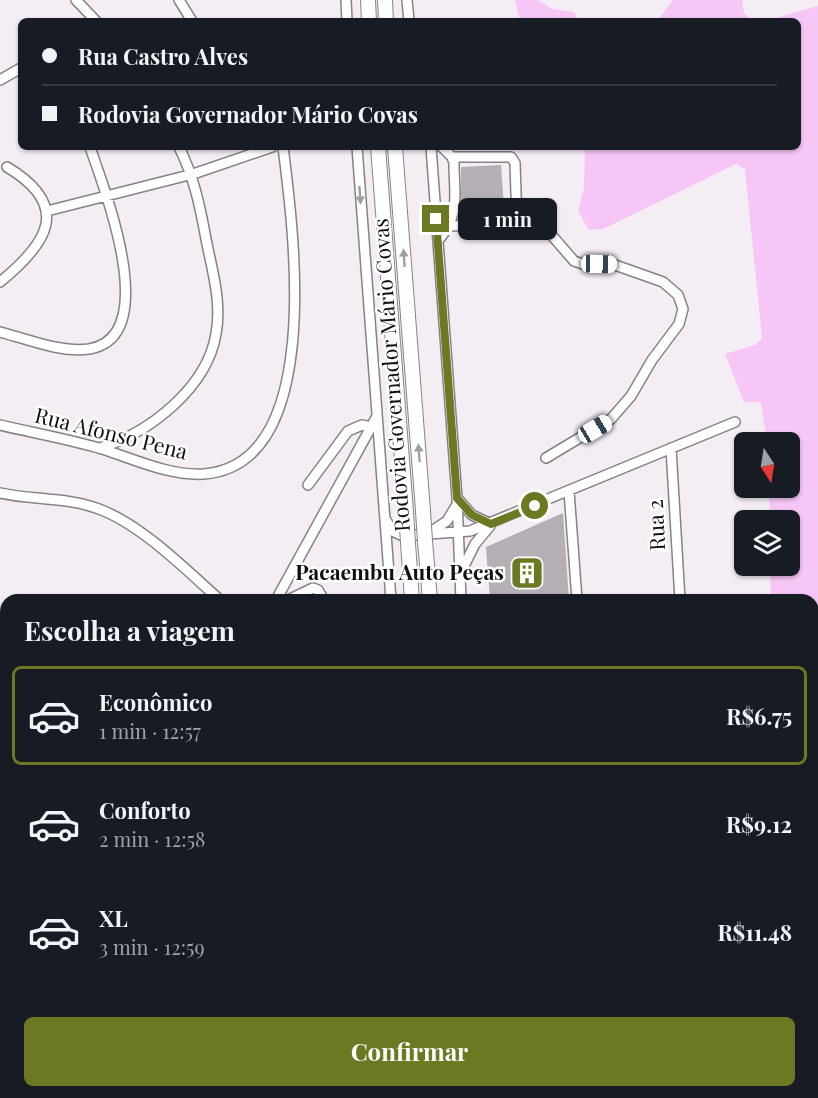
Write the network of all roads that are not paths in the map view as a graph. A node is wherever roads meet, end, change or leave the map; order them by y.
1 (76, 0) edge
2 (179, 0) edge
3 (346, 0) edge
4 (368, 0) edge
5 (385, 0) edge
6 (407, 0) edge
7 (93, 18) edge
8 (190, 18) edge
9 (347, 18) edge
10 (369, 18) edge
11 (386, 18) edge
12 (409, 18) edge
13 (18, 71) edge
14 (0, 80) edge
15 (91, 150) edge
16 (181, 150) edge
17 (263, 150) edge
18 (283, 150) edge
19 (357, 150) edge
20 (378, 150) edge
21 (395, 150) edge
22 (431, 150) edge
23 (445, 150) edge
24 (452, 157) junction
25 (7, 167) dead end
26 (193, 174) junction
27 (106, 194) junction
28 (47, 211) junction
29 (517, 223) junction
30 (450, 226) junction
31 (438, 240) junction
32 (0, 282) edge
33 (0, 332) edge
34 (374, 422) junction
35 (735, 422) dead end
36 (0, 425) edge
37 (100, 448) junction
38 (671, 448) junction
39 (546, 458) dead end
40 (308, 485) dead end
41 (569, 491) junction
42 (0, 493) edge
43 (457, 498) junction
44 (382, 506) junction
45 (491, 524) junction
46 (459, 534) junction
47 (426, 538) junction
48 (460, 573) junction
49 (213, 594) edge
50 (279, 594) edge
51 (301, 594) edge
52 (320, 594) edge
53 (390, 594) edge
54 (412, 594) edge
55 (430, 594) edge
56 (461, 594) edge
57 (577, 594) edge
58 (680, 594) edge

1 - 7 street
2 - 8 street
3 - 9 street
4 - 10 highway
5 - 11 highway
6 - 12 street
13 - 14 street
15 - 27 street
16 - 26 street
17 - 26 street
18 - 37 street, Rua Afonso Pena
19 -> 34 street
20 - 54 highway, Rodovia Governador Mário Covas, bridge
47 -> 21 highway, Rodovia Governador Mário Covas, bridge
22 - 31 street
23 - 24 street
24 - 29 street
24 - 30 street
25 - 28 street
26 - 27 street
26 - 37 street
27 - 28 street
27 - 33 street
28 - 32 street
29 - 30 street
29 - 39 street
30 - 31 street
31 - 43 street
34 - 40 street
34 - 44 street
34 - 50 street
35 - 38 street
36 - 37 street, Rua Afonso Pena
38 - 41 street
38 - 58 street, Rua 2
41 - 45 street
41 - 57 street
42 - 49 street
43 - 45 street
43 - 46 street
43 - 47 street
44 - 47 street
44 - 53 street
45 - 46 street
45 - 48 street
46 - 47 street
46 - 48 street
47 - 55 highway, Rodovia Governador Mário Covas
48 - 56 street
51 - 52 street

